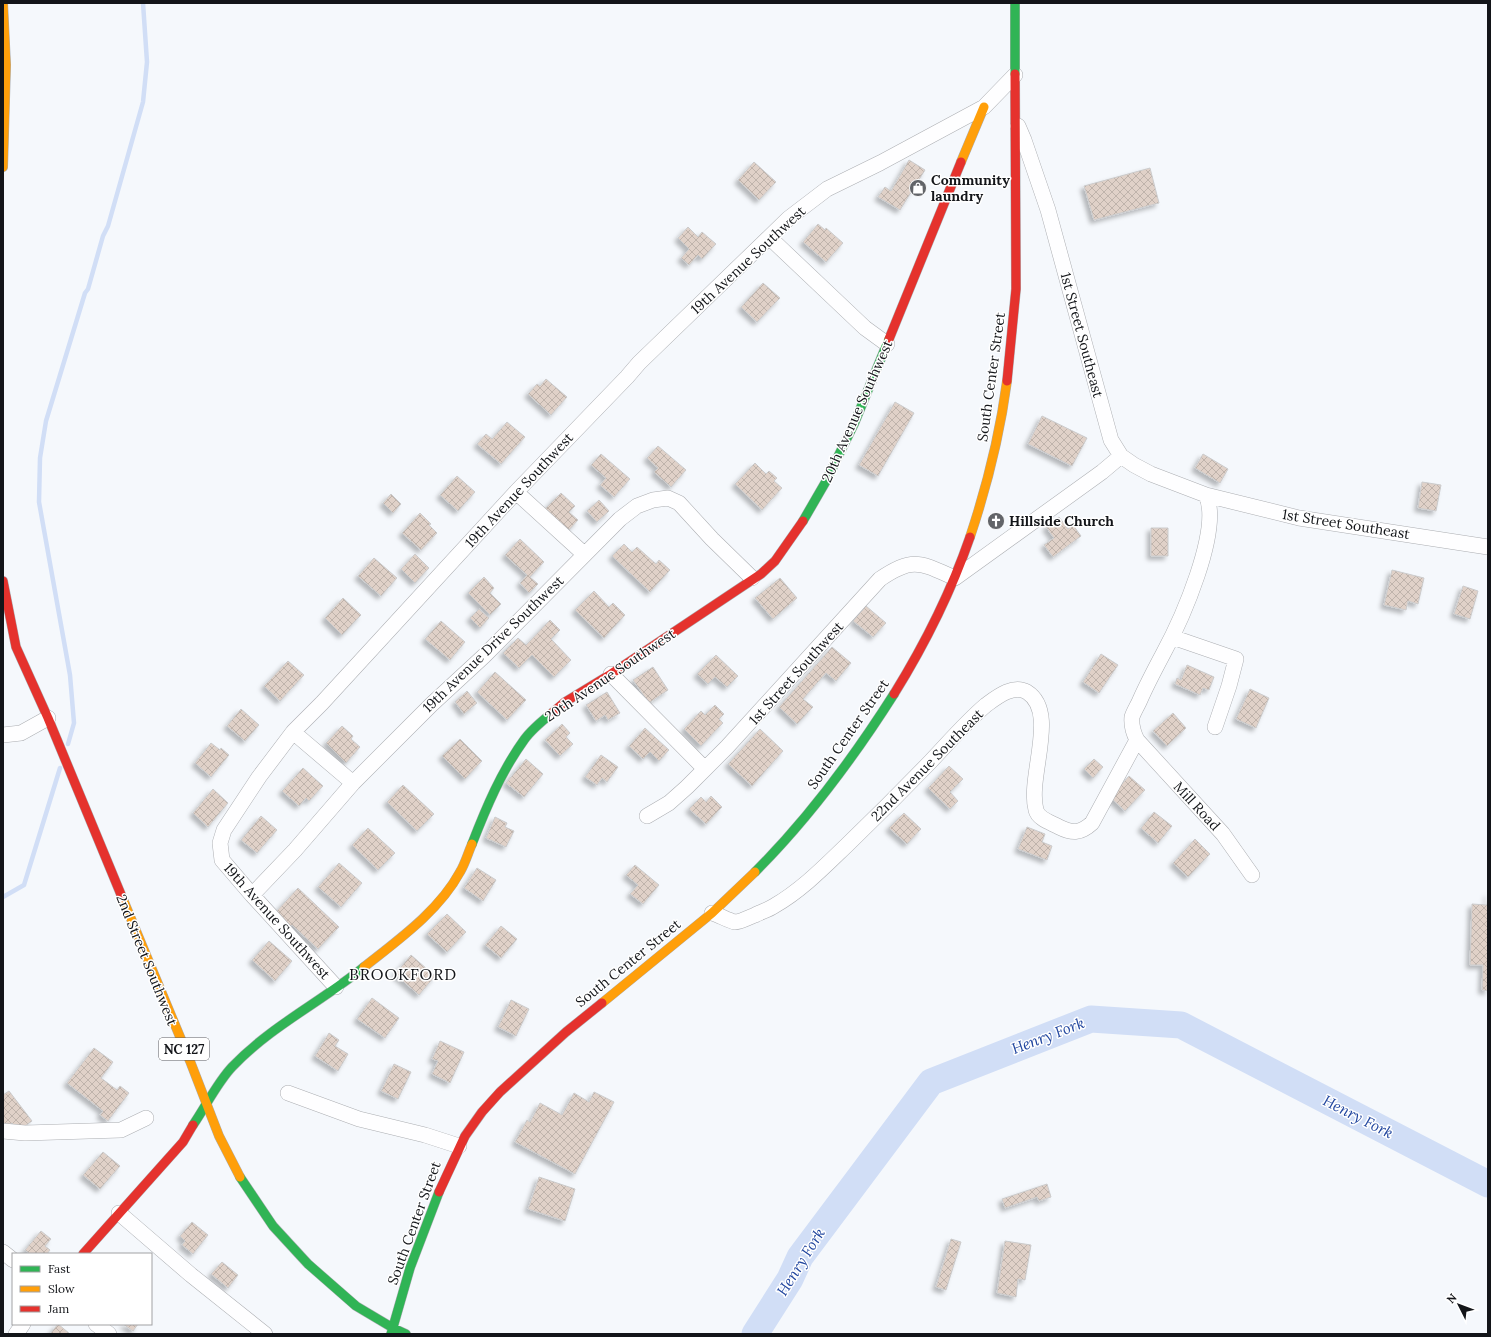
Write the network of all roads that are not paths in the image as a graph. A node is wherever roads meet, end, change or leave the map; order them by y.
1 (3, 3) edge
2 (1015, 3) edge
3 (1015, 75) junction
4 (5, 97) edge
5 (984, 107) junction
6 (1016, 123) junction
7 (3, 167) edge
8 (770, 238) junction
9 (887, 344) junction
10 (1121, 456) junction
11 (516, 492) junction
12 (1206, 494) junction
13 (1488, 546) edge
14 (584, 554) junction
15 (752, 578) junction
16 (955, 578) junction
17 (3, 581) edge
18 (1172, 637) junction
19 (611, 674) junction
20 (48, 718) junction
21 (1215, 727) dead end
22 (293, 732) junction
23 (3, 735) edge
24 (1137, 740) junction
25 (705, 769) junction
26 (353, 783) junction
27 (647, 816) dead end
28 (1252, 875) dead end
29 (252, 895) junction
30 (712, 913) junction
31 (336, 987) junction
32 (288, 1093) dead end
33 (207, 1106) junction
34 (146, 1118) dead end
35 (3, 1131) edge
36 (459, 1146) junction
37 (119, 1213) junction
38 (3, 1252) edge
39 (84, 1253) edge
40 (12, 1259) edge
41 (22, 1325) edge
42 (97, 1325) edge
43 (392, 1331) edge
44 (16, 1334) edge
45 (109, 1334) edge
46 (265, 1334) edge
47 (406, 1334) edge

1 - 4 street
2 - 3 street, South Center Street
3 - 5 street, 19th Avenue Southwest
3 - 6 street, South Center Street
4 - 7 street
5 - 8 street, 19th Avenue Southwest
5 - 9 street, 20th Avenue Southwest
6 - 10 street, 1st Street Southeast
6 - 16 street, South Center Street
8 - 9 street
8 - 11 street, 19th Avenue Southwest
9 - 15 street, 20th Avenue Southwest
10 - 12 street, 1st Street Southeast
10 - 16 street
11 - 14 street
11 - 22 street, 19th Avenue Southwest
12 - 13 street, 1st Street Southeast
12 - 18 street
14 - 15 street, 19th Avenue Drive Southwest
14 - 26 street, 19th Avenue Drive Southwest
15 - 19 street, 20th Avenue Southwest
16 - 25 street, 1st Street Southwest
16 - 30 street, South Center Street
17 - 20 street, NC 127
18 - 21 street
18 - 24 street
19 - 25 street
19 - 31 street, 20th Avenue Southwest
20 - 23 street
20 - 33 street, 2nd Street Southwest / NC 127
22 - 26 street
22 - 29 street, 19th Avenue Southwest
24 - 28 street, Mill Road
24 - 30 street, 22nd Avenue Southeast
25 - 27 street, 1st Street Southwest
26 - 29 street, 19th Avenue Drive Southwest
29 - 31 street, 19th Avenue Southwest
30 - 36 street, South Center Street
31 - 33 street, 20th Avenue Southwest
32 - 36 street
33 - 37 street, 20th Avenue Southwest
33 - 43 street, 2nd Street Southwest / NC 127
34 - 35 street
36 - 43 street, South Center Street
37 - 39 street, 20th Avenue Southwest
37 - 46 street
38 - 40 street
41 - 44 street
42 - 45 street
43 - 47 street, NC 127

